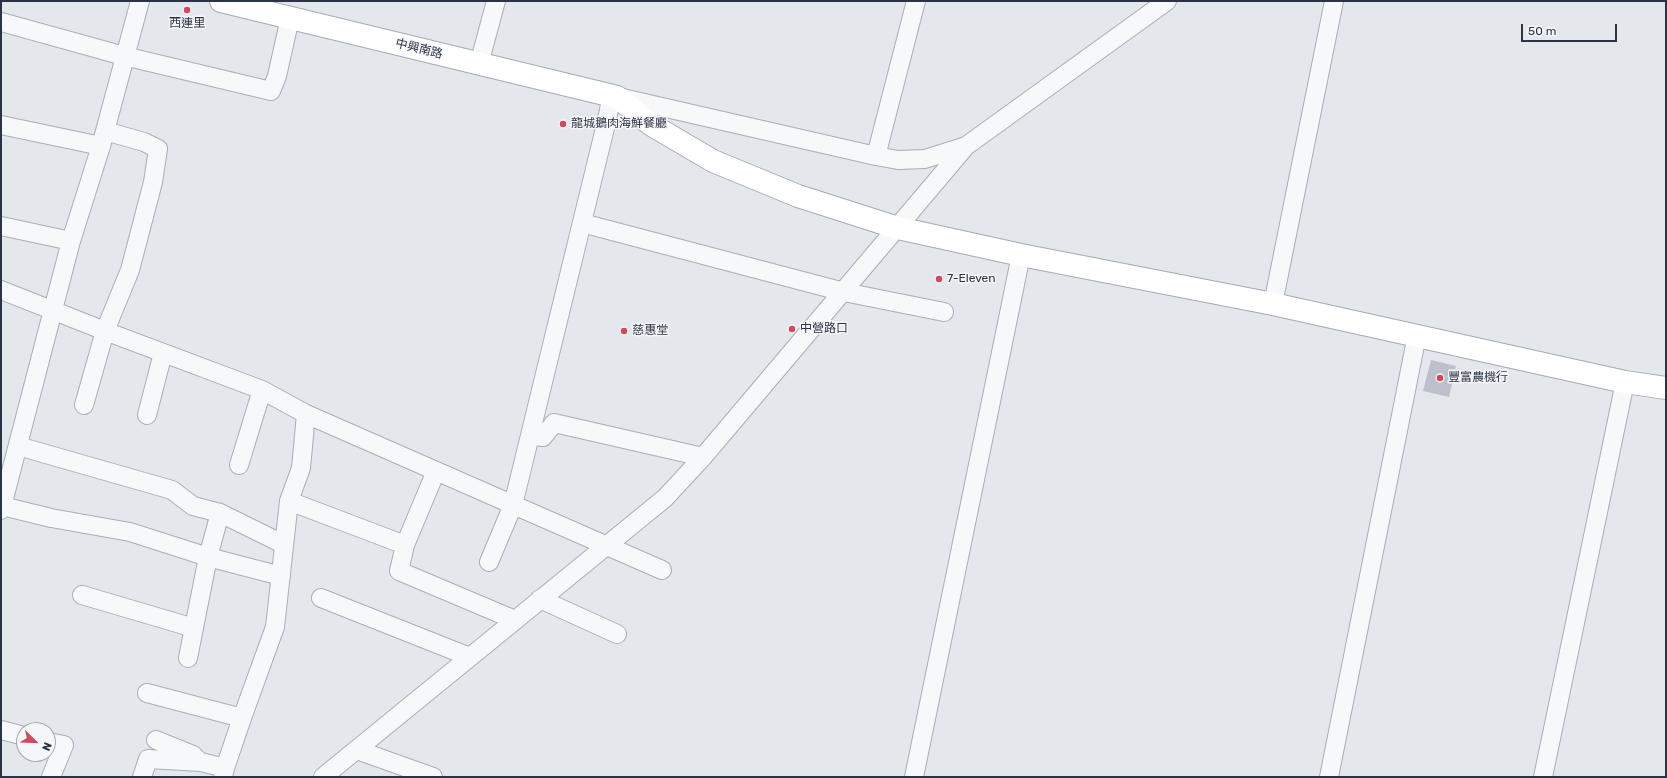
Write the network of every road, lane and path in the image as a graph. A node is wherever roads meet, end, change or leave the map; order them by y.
1 (140, 1) edge
2 (221, 1) edge
3 (496, 1) edge
4 (916, 1) edge
5 (1167, 1) edge
6 (1334, 1) edge
7 (290, 18) junction
8 (1, 22) edge
9 (124, 56) junction
10 (479, 64) junction
11 (614, 96) junction
12 (1, 125) edge
13 (103, 139) junction
14 (966, 146) junction
15 (876, 156) junction
16 (582, 223) junction
17 (1, 227) edge
18 (898, 228) junction
19 (72, 241) junction
20 (1021, 255) junction
21 (1, 290) edge
22 (844, 292) junction
23 (1273, 304) junction
24 (52, 310) junction
25 (944, 312) dead end
26 (105, 331) junction
27 (1417, 335) junction
28 (163, 353) junction
29 (1625, 382) junction
30 (1666, 388) edge
31 (262, 390) junction
32 (84, 405) dead end
33 (306, 414) junction
34 (147, 415) dead end
35 (530, 434) junction
36 (11, 452) edge
37 (703, 457) junction
38 (239, 465) dead end
39 (436, 472) junction
40 (289, 501) junction
41 (513, 505) junction
42 (2, 508) edge
43 (220, 513) junction
44 (283, 544) junction
45 (405, 545) junction
46 (605, 546) junction
47 (208, 557) junction
48 (489, 562) dead end
49 (662, 570) dead end
50 (281, 576) junction
51 (82, 595) dead end
52 (321, 598) dead end
53 (540, 599) junction
54 (515, 620) junction
55 (194, 628) junction
56 (617, 634) dead end
57 (470, 657) junction
58 (188, 658) dead end
59 (147, 693) dead end
60 (242, 718) junction
61 (1, 730) edge
62 (16, 734) edge
63 (156, 740) dead end
64 (56, 744) edge
65 (357, 750) junction
66 (200, 762) junction
67 (224, 772) edge
68 (51, 777) edge
69 (142, 777) edge
70 (323, 777) edge
71 (433, 777) edge
72 (914, 777) edge
73 (1329, 777) edge
74 (1544, 777) edge

1 - 9 street
2 - 7 main road, 中興南路
3 - 10 street
4 - 15 street
5 - 14 street
6 - 23 street
7 - 9 street
7 - 10 main road, 中興南路
8 - 9 street
9 - 13 street
10 - 11 main road, 中興南路
11 - 15 street
11 - 16 street
11 - 18 main road
12 - 13 street
13 - 19 street
13 - 26 street
14 - 15 street
14 - 18 street
16 - 22 street
16 - 35 street
17 - 19 street
18 - 20 main road
18 - 22 street
19 - 24 street
20 - 23 main road
20 - 72 street
21 - 24 street
22 - 25 street
22 - 37 street
23 - 27 main road
24 - 26 street
24 - 36 street
26 - 28 street
26 - 32 street
27 - 29 main road
27 - 73 street
28 - 31 street
28 - 34 street
29 - 30 main road
29 - 74 street
31 - 33 street
31 - 38 street
33 - 39 street
33 - 40 street
35 - 37 street
35 - 41 street
36 - 42 street
36 - 43 street
37 - 46 street
39 - 41 street
39 - 45 street
40 - 44 street
40 - 45 street
41 - 46 street
41 - 48 street
42 - 47 street
43 - 44 street
43 - 47 street
44 - 50 street
45 - 54 street
46 - 49 street
46 - 53 street
47 - 50 street
47 - 55 street
50 - 60 street
51 - 55 street
52 - 57 street
53 - 54 street
53 - 56 street
54 - 57 street
55 - 58 street
57 - 65 street
59 - 60 street
60 - 67 street
61 - 62 street
63 - 66 street
64 - 68 street
65 - 70 street
65 - 71 street
66 - 67 street
66 - 69 street

